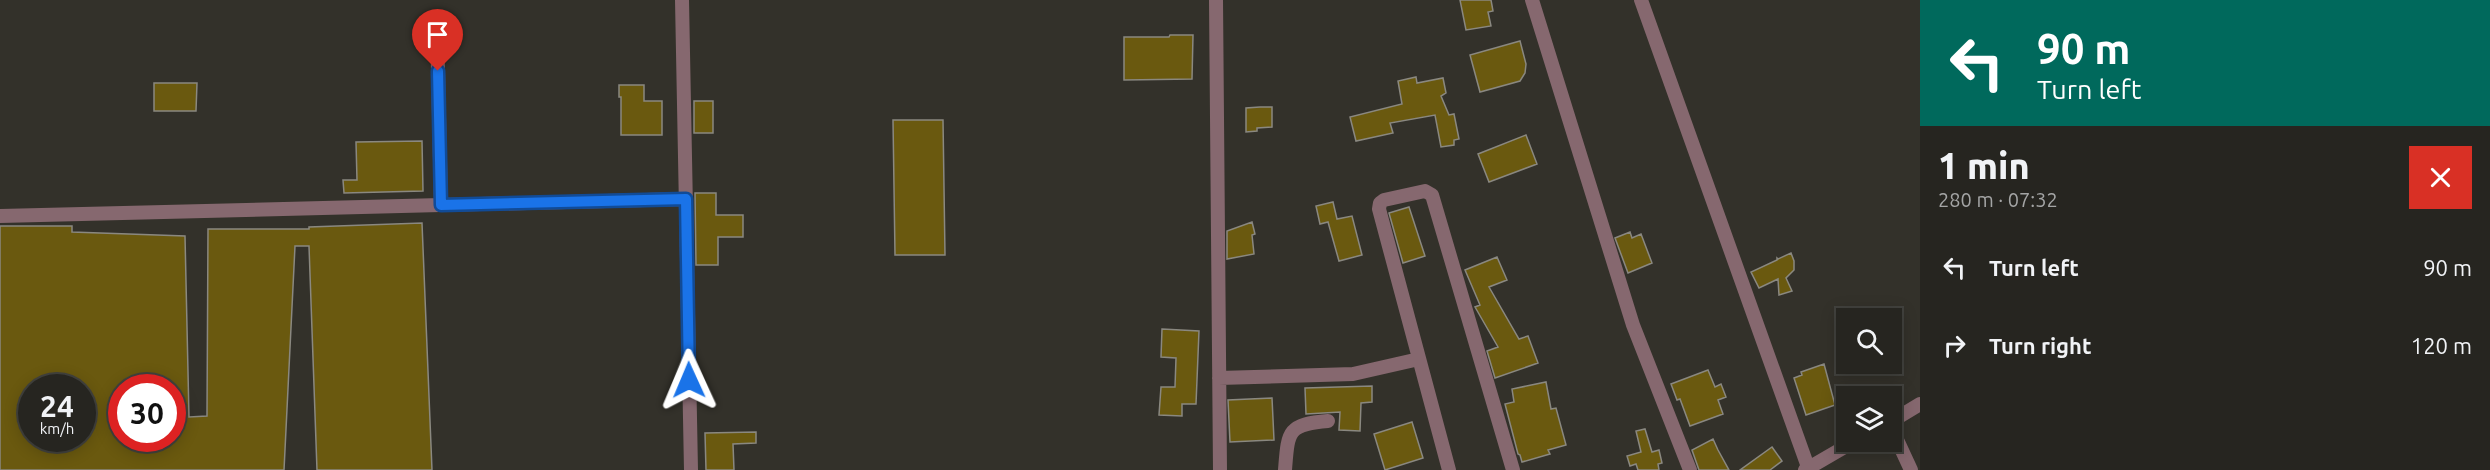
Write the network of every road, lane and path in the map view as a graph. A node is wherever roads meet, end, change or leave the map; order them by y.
1 (682, 0) edge
2 (1216, 0) edge
3 (1532, 0) edge
4 (1641, 0) edge
5 (437, 27) dead end
6 (686, 199) junction
7 (441, 205) junction
8 (0, 216) edge
9 (1419, 359) junction
10 (1219, 378) junction
11 (1920, 404) edge
12 (1902, 415) edge
13 (1328, 421) dead end
14 (1902, 451) edge
15 (1836, 452) edge
16 (1807, 468) edge
17 (691, 470) edge
18 (1220, 470) edge
19 (1285, 470) edge
20 (1449, 470) edge
21 (1513, 470) edge
22 (1689, 470) edge
23 (1911, 470) edge

1 - 6 street
2 - 10 street
3 - 22 street
4 - 16 street
5 - 7 street
6 - 7 street
6 - 17 street
7 - 8 street
9 - 10 street
9 - 20 street
9 - 21 street
10 - 18 street
11 - 12 street
13 - 19 street
14 - 23 street
15 - 16 street

